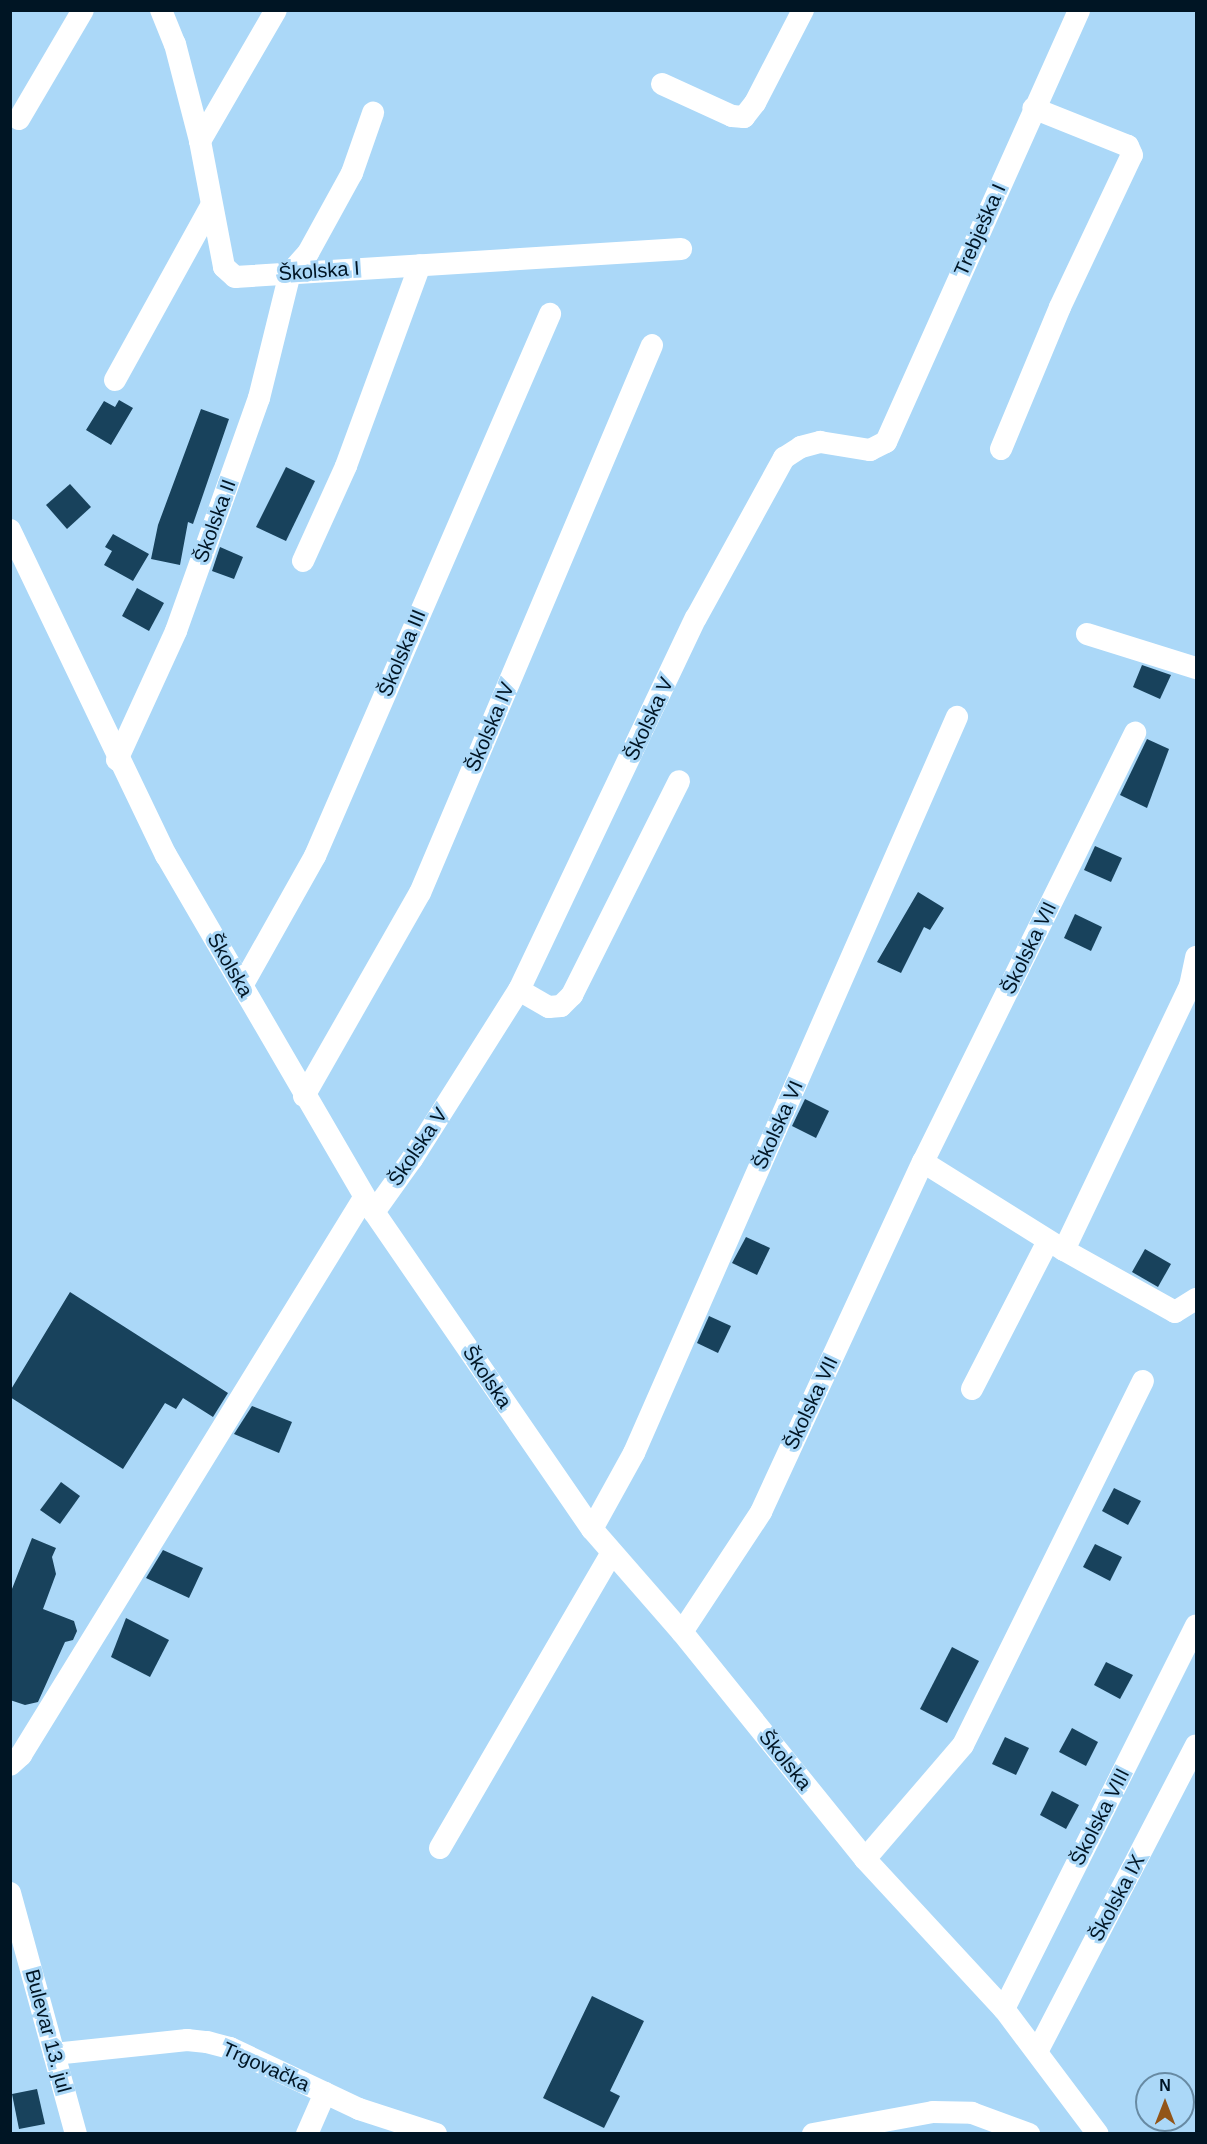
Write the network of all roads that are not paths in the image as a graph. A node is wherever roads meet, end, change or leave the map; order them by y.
1 (83, 10) edge
2 (161, 10) edge
3 (276, 10) edge
4 (803, 10) edge
5 (1079, 10) edge
6 (662, 84) dead end
7 (1033, 108) junction
8 (373, 113) dead end
9 (19, 119) dead end
10 (200, 141) junction
11 (211, 206) junction
12 (681, 249) dead end
13 (420, 265) junction
14 (290, 273) junction
15 (550, 314) dead end
16 (652, 345) dead end
17 (115, 380) dead end
18 (1001, 449) dead end
19 (788, 454) joint
20 (10, 530) edge
21 (303, 561) dead end
22 (1087, 634) dead end
23 (1197, 668) edge
24 (957, 717) dead end
25 (1135, 733) dead end
26 (117, 760) junction
27 (679, 781) dead end
28 (1197, 957) edge
29 (242, 986) junction
30 (519, 990) junction
31 (304, 1096) junction
32 (923, 1162) junction
33 (369, 1205) junction
34 (1056, 1245) junction
35 (1197, 1299) edge
36 (1143, 1381) dead end
37 (972, 1389) dead end
38 (592, 1529) junction
39 (612, 1553) junction
40 (1197, 1625) edge
41 (682, 1632) junction
42 (1197, 1745) edge
43 (10, 1764) edge
44 (440, 1848) dead end
45 (865, 1859) junction
46 (10, 1893) edge
47 (15, 1931) edge
48 (1004, 2009) junction
49 (1038, 2050) junction
50 (54, 2054) junction
51 (325, 2093) junction
52 (76, 2133) edge
53 (307, 2133) edge
54 (436, 2133) edge
55 (813, 2133) edge
56 (1029, 2133) edge
57 (1098, 2133) edge

1 - 9 street
2 - 10 street, Školska I
3 - 10 street
4 - 6 street
5 - 7 street, Trebješka I
7 - 18 street
7 - 19 street, Trebješka I
8 - 14 street
10 - 11 street, Školska I
11 - 14 street, Školska I
11 - 17 street
12 - 13 street, Školska I
13 - 14 street, Školska I
13 - 21 street
14 - 26 street, Školska II
15 - 29 street, Školska III
16 - 31 street, Školska IV
19 - 30 street, Školska V
20 - 26 street, Školska
22 - 23 street
24 - 38 street, Školska VI
25 - 32 street, Školska VII
26 - 29 street, Školska
27 - 30 street
28 - 34 street
29 - 31 street, Školska
30 - 33 street, Školska V
31 - 33 street, Školska
32 - 34 street
32 - 41 street, Školska VII
33 - 38 street, Školska
33 - 43 street, Školska V
34 - 35 street
34 - 37 street
36 - 45 street
38 - 39 street, Školska
39 - 41 street, Školska
39 - 44 street
40 - 48 street, Školska VIII
41 - 45 street, Školska
42 - 49 street, Školska IX
45 - 48 street, Školska
46 - 47 street, Bulevar 13. jul
47 - 50 street, Bulevar 13. jul
48 - 49 street, Školska
49 - 57 street, Školska
50 - 51 street, Trgovačka
50 - 52 street, Bulevar 13. jul
51 - 53 street
51 - 54 street, Trgovačka
55 - 56 street

